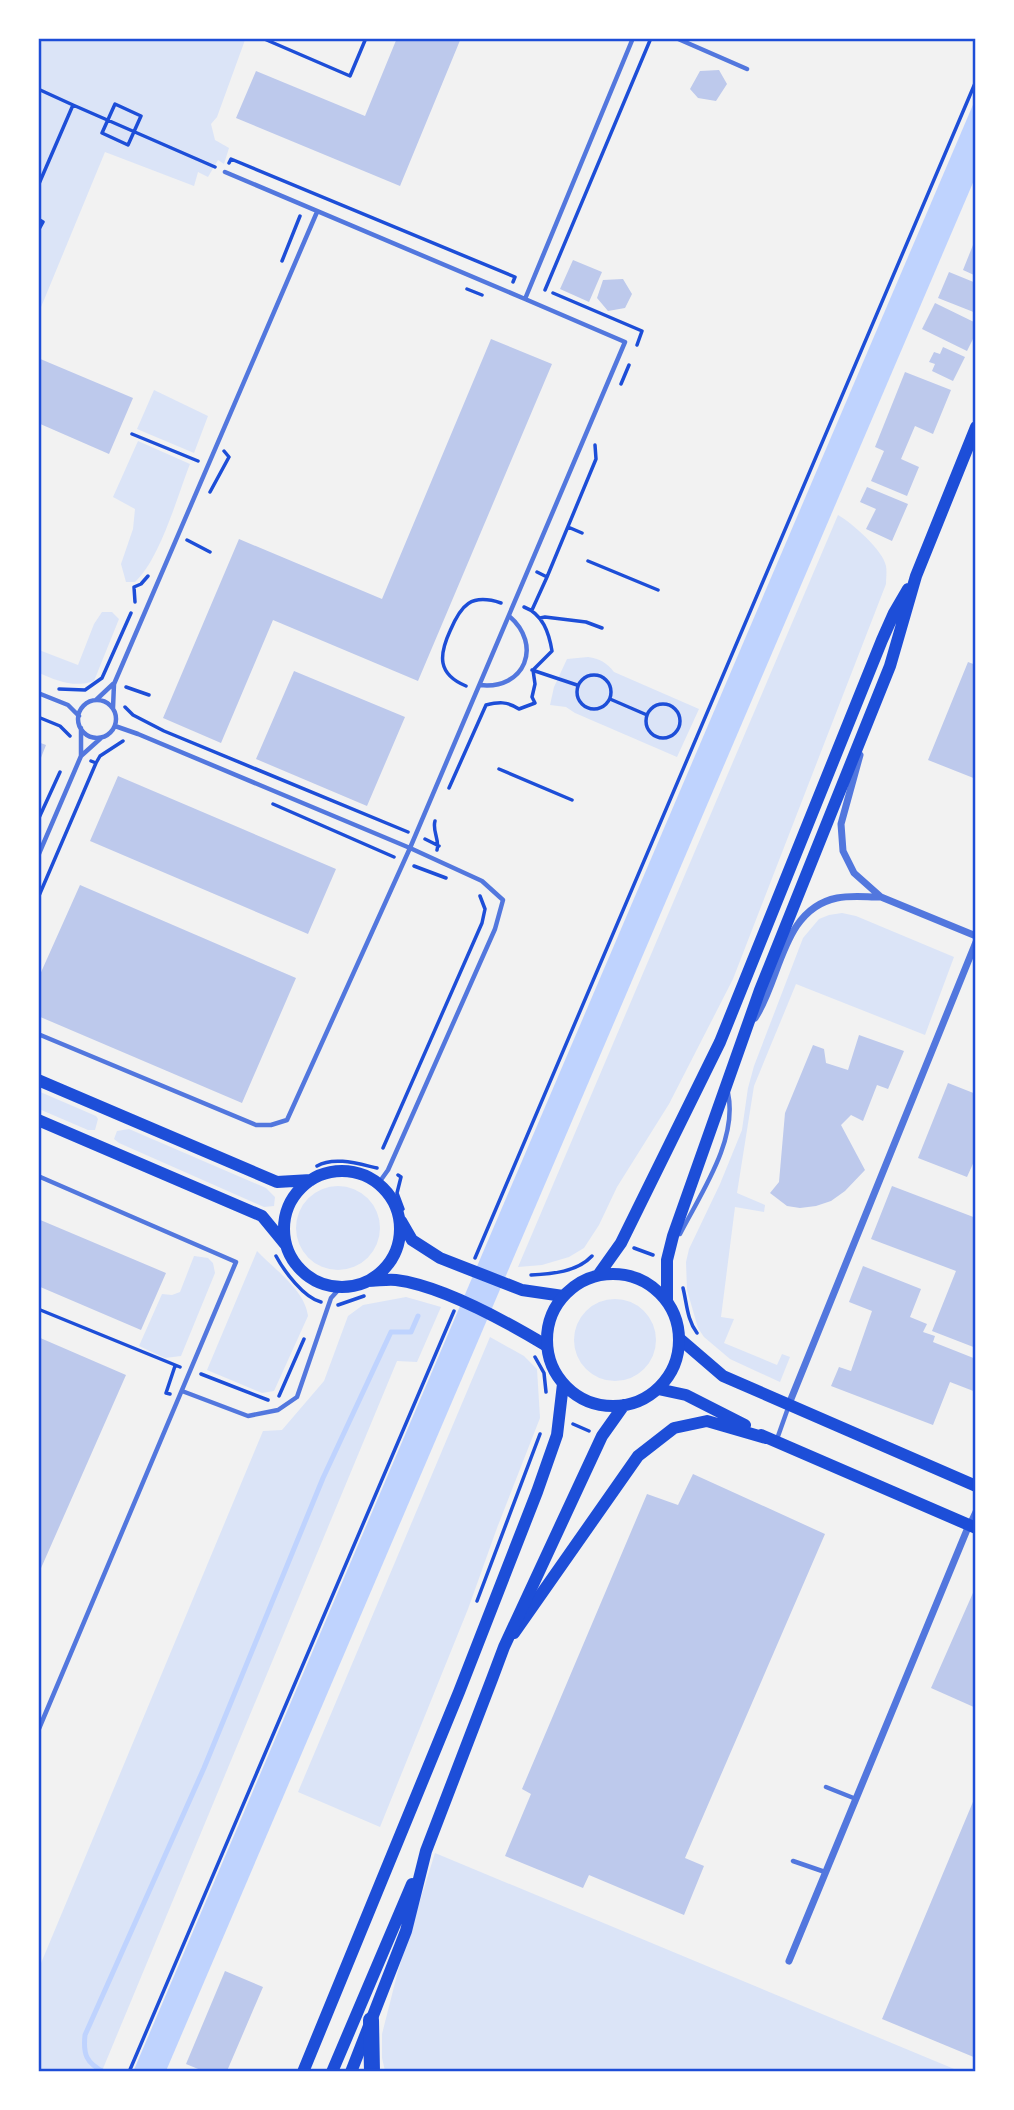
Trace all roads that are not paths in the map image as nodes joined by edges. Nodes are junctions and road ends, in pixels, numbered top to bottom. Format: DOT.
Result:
graph roads {
  1 [pos="634,38"];
  2 [pos="676,38"];
  3 [pos="747,69"];
  4 [pos="225,172"];
  5 [pos="317,212"];
  6 [pos="525,299"];
  7 [pos="975,427"];
  8 [pos="916,576"];
  9 [pos="509,616"];
  10 [pos="114,684"];
  11 [pos="480,685"];
  12 [pos="38,693"];
  13 [pos="96,700"];
  14 [pos="68,705"];
  15 [pos="84,706"];
  16 [pos="113,708"];
  17 [pos="79,716"];
  18 [pos="869,719"];
  19 [pos="115,726"];
  20 [pos="81,728"];
  21 [pos="102,737"];
  22 [pos="81,756"];
  23 [pos="410,848"];
  24 [pos="38,856"];
  25 [pos="881,897"];
  26 [pos="975,936"];
  27 [pos="975,942"];
  28 [pos="747,1028"];
  29 [pos="38,1034"];
  30 [pos="38,1080"];
  31 [pos="38,1121"];
  32 [pos="38,1175"];
  33 [pos="311,1175"];
  34 [pos="378,1184"];
  35 [pos="397,1213"];
  36 [pos="285,1244"];
  37 [pos="599,1274"];
  38 [pos="368,1281"];
  39 [pos="341,1287"];
  40 [pos="563,1296"];
  41 [pos="667,1300"];
  42 [pos="680,1339"];
  43 [pos="547,1346"];
  44 [pos="563,1384"];
  45 [pos="658,1389"];
  46 [pos="182,1391"];
  47 [pos="789,1404"];
  48 [pos="624,1405"];
  49 [pos="771,1440"];
  50 [pos="975,1486"];
  51 [pos="975,1509"];
  52 [pos="972,1526"];
  53 [pos="504,1647"];
  54 [pos="38,1731"];
  55 [pos="826,1787"];
  56 [pos="856,1799"];
  57 [pos="426,1851"];
  58 [pos="793,1861"];
  59 [pos="825,1872"];
  60 [pos="789,1961"];
  61 [pos="371,2020"];
  62 [pos="303,2071"];
  63 [pos="332,2071"];
  64 [pos="351,2071"];
  65 [pos="372,2071"];
  1 -- 6 [label="lane"];
  2 -- 3 [label="lane"];
  4 -- 5 [label="lane"];
  5 -- 6 [label="lane"];
  5 -- 10 [label="lane"];
  6 -- 9 [label="lane"];
  7 -- 8 [label="main road"];
  8 -- 18 [label="main road"];
  8 -- 37 [label="main road"];
  9 -- 11 [label="lane"];
  9 -- 11 [label="lane"];
  10 -- 13 [label="lane"];
  10 -- 16 [label="lane"];
  11 -- 23 [label="lane"];
  12 -- 14 [label="lane"];
  13 -- 15 [label="lane"];
  13 -- 16 [label="lane"];
  14 -- 15 [label="lane"];
  14 -- 17 [label="lane"];
  15 -- 17 [label="lane"];
  16 -- 19 [label="lane"];
  17 -- 20 [label="lane"];
  18 -- 25 [label="street"];
  18 -- 28 [label="main road"];
  19 -- 21 [label="lane"];
  19 -- 23 [label="lane"];
  20 -- 21 [label="lane"];
  20 -- 22 [label="lane"];
  21 -- 22 [label="lane"];
  22 -- 24 [label="lane"];
  23 -- 29 [label="lane"];
  23 -- 34 [label="lane"];
  25 -- 26 [label="street"];
  25 -- 28 [label="street"];
  27 -- 47 [label="street"];
  28 -- 41 [label="main road"];
  30 -- 33 [label="main road"];
  31 -- 36 [label="main road"];
  32 -- 46 [label="lane"];
  33 -- 34 [label="main road"];
  33 -- 36 [label="main road"];
  34 -- 35 [label="main road"];
  35 -- 38 [label="main road"];
  35 -- 40 [label="main road"];
  36 -- 39 [label="main road"];
  37 -- 40 [label="main road"];
  37 -- 41 [label="main road"];
  38 -- 39 [label="main road"];
  38 -- 43 [label="main road"];
  39 -- 46 [label="lane"];
  40 -- 43 [label="main road"];
  41 -- 42 [label="main road"];
  42 -- 45 [label="main road"];
  42 -- 47 [label="main road"];
  43 -- 44 [label="main road"];
  44 -- 48 [label="main road"];
  44 -- 62 [label="main road"];
  45 -- 48 [label="main road"];
  45 -- 49 [label="main road"];
  46 -- 54 [label="lane"];
  47 -- 49 [label="lane"];
  47 -- 50 [label="main road"];
  48 -- 53 [label="main road"];
  49 -- 52 [label="main road"];
  49 -- 53 [label="main road"];
  51 -- 52 [label="lane"];
  52 -- 56 [label="street"];
  53 -- 57 [label="main road"];
  55 -- 56 [label="lane"];
  56 -- 59 [label="street"];
  57 -- 61 [label="main road"];
  57 -- 63 [label="main road"];
  58 -- 59 [label="lane"];
  59 -- 60 [label="street"];
  61 -- 64 [label="main road"];
  61 -- 65 [label="highway"];
}
